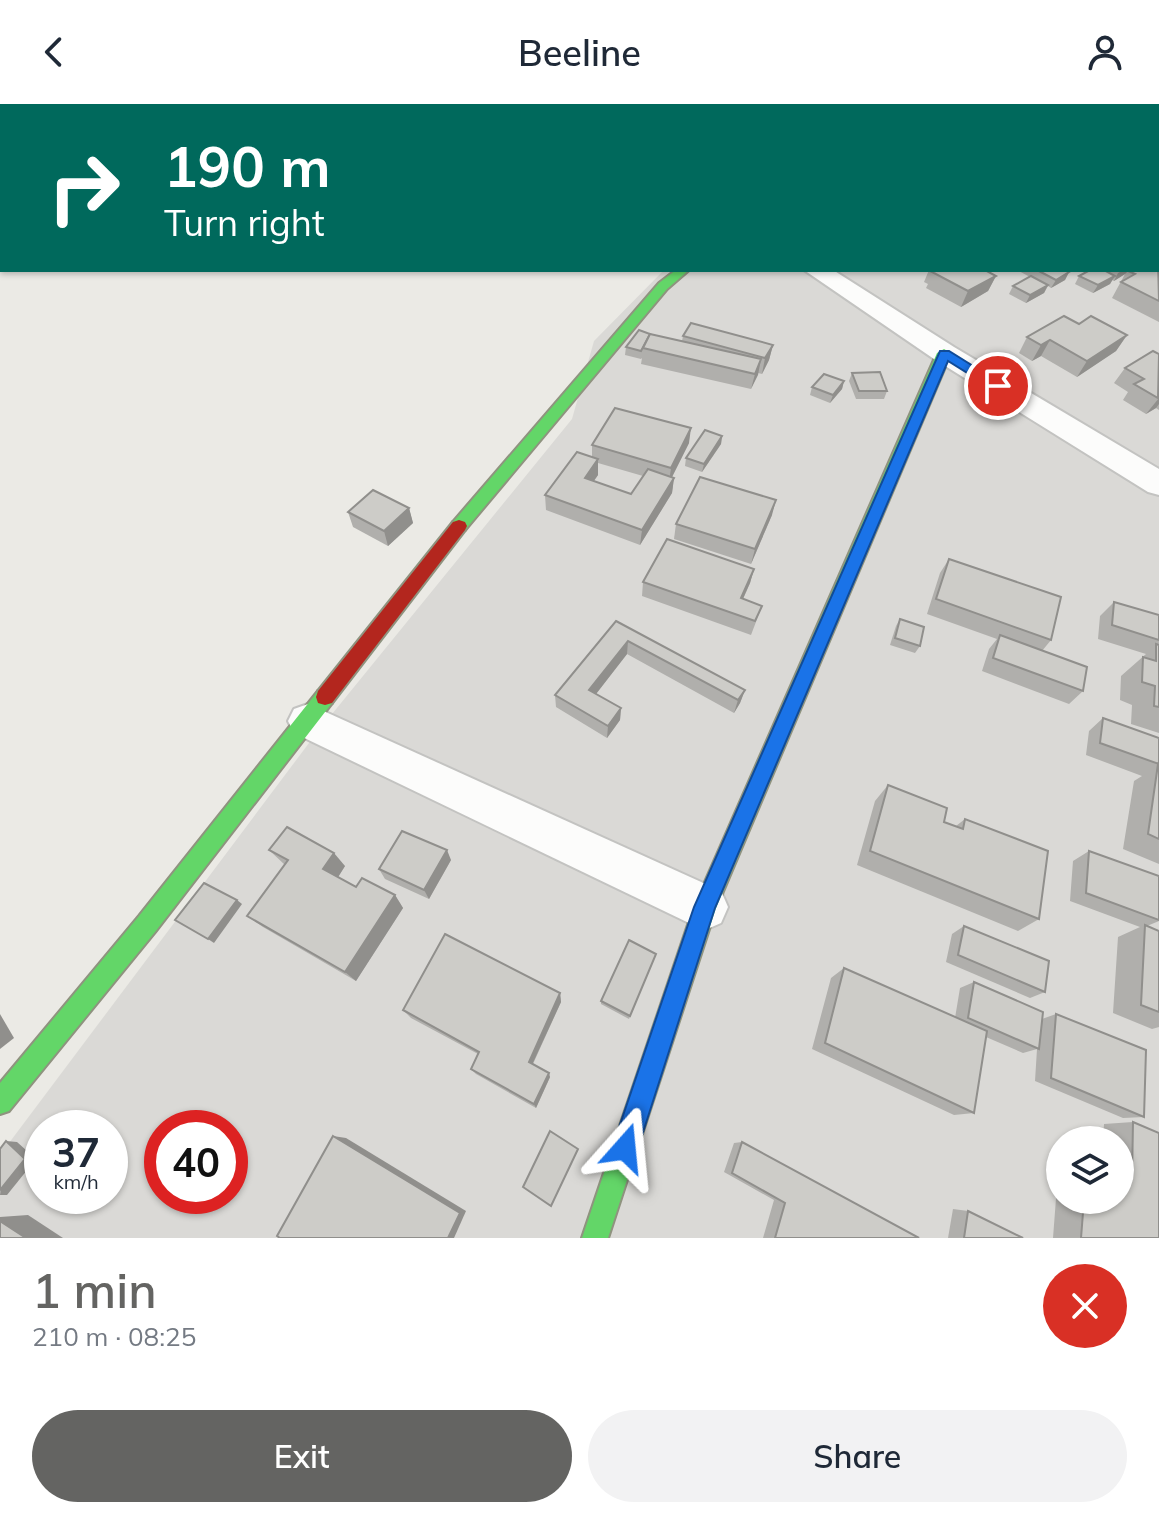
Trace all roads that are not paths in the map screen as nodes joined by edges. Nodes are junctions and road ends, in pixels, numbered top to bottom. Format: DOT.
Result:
graph roads {
  1 [pos="680,272"];
  2 [pos="819,272"];
  3 [pos="944,353"];
  4 [pos="1159,484"];
  5 [pos="308,721"];
  6 [pos="705,907"];
  7 [pos="0,1102"];
  8 [pos="595,1238"];
  1 -- 5 [label="street"];
  2 -- 3 [label="street"];
  3 -- 4 [label="street"];
  3 -- 6 [label="street"];
  5 -- 6 [label="street"];
  5 -- 7 [label="street"];
  6 -- 8 [label="street"];
}
